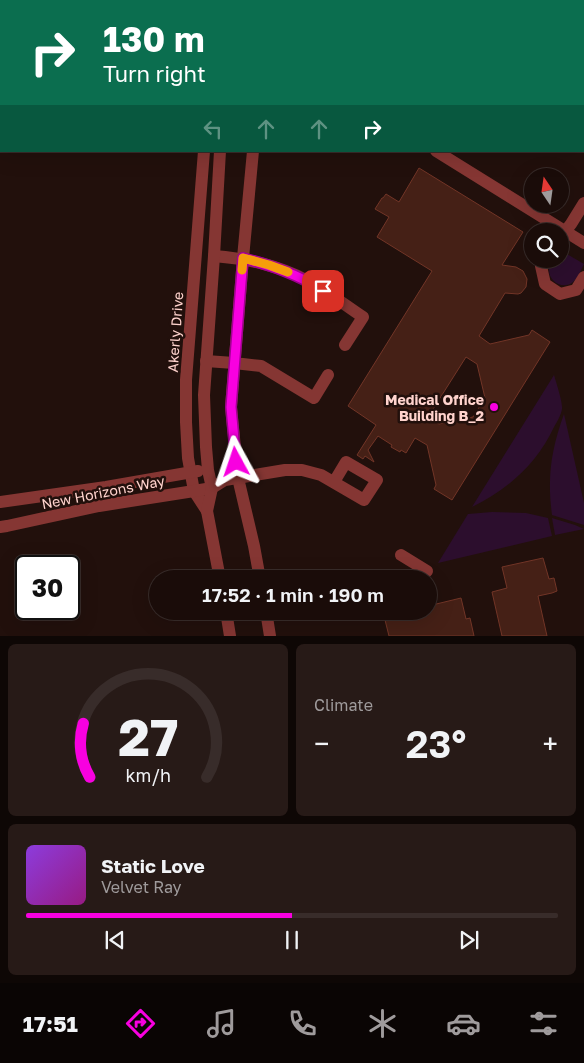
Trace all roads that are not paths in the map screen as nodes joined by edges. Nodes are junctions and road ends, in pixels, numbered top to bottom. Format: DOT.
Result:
graph roads {
  1 [pos="204,152"];
  2 [pos="220,152"];
  3 [pos="253,152"];
  4 [pos="438,152"];
  5 [pos="584,203"];
  6 [pos="545,223"];
  7 [pos="569,226"];
  8 [pos="569,237"];
  9 [pos="584,243"];
  10 [pos="214,256"];
  11 [pos="243,258"];
  12 [pos="541,268"];
  13 [pos="584,277"];
  14 [pos="345,345"];
  15 [pos="206,362"];
  16 [pos="234,363"];
  17 [pos="328,375"];
  18 [pos="208,470"];
  19 [pos="191,472"];
  20 [pos="238,478"];
  21 [pos="223,480"];
  22 [pos="334,482"];
  23 [pos="212,488"];
  24 [pos="194,491"];
  25 [pos="0,502"];
  26 [pos="207,511"];
  27 [pos="0,527"];
  28 [pos="401,555"];
  29 [pos="218,570"];
  30 [pos="258,570"];
  31 [pos="425,570"];
  32 [pos="227,620"];
  33 [pos="267,620"];
  34 [pos="230,636"];
  35 [pos="270,636"];
  1 -- 19 [label="street, Akerly Drive"];
  2 -- 10 [label="street, Akerly Drive"];
  3 -- 11 [label="street"];
  4 -- 6 [label="street"];
  5 -- 7 [label="street"];
  8 -- 9 [label="street"];
  10 -- 11 [label="street"];
  10 -- 15 [label="street, Akerly Drive"];
  11 -- 14 [label="street"];
  11 -- 16 [label="street"];
  12 -- 13 [label="street"];
  15 -- 16 [label="street"];
  15 -- 18 [label="street, Akerly Drive"];
  16 -- 17 [label="street"];
  16 -- 20 [label="street"];
  18 -- 19 [label="street, New Horizons Way"];
  18 -- 21 [label="street"];
  18 -- 23 [label="street, Akerly Drive"];
  19 -- 24 [label="street, Akerly Drive"];
  19 -- 25 [label="street, New Horizons Way"];
  20 -- 21 [label="street"];
  20 -- 22 [label="street"];
  20 -- 30 [label="street"];
  21 -- 23 [label="street"];
  23 -- 24 [label="street, New Horizons Way"];
  23 -- 26 [label="street, Akerly Drive"];
  24 -- 26 [label="street, Akerly Drive"];
  24 -- 27 [label="street, New Horizons Way"];
  26 -- 29 [label="street, Akerly Drive"];
  28 -- 31 [label="street"];
  32 -- 34 [label="street"];
  33 -- 35 [label="street"];
}
